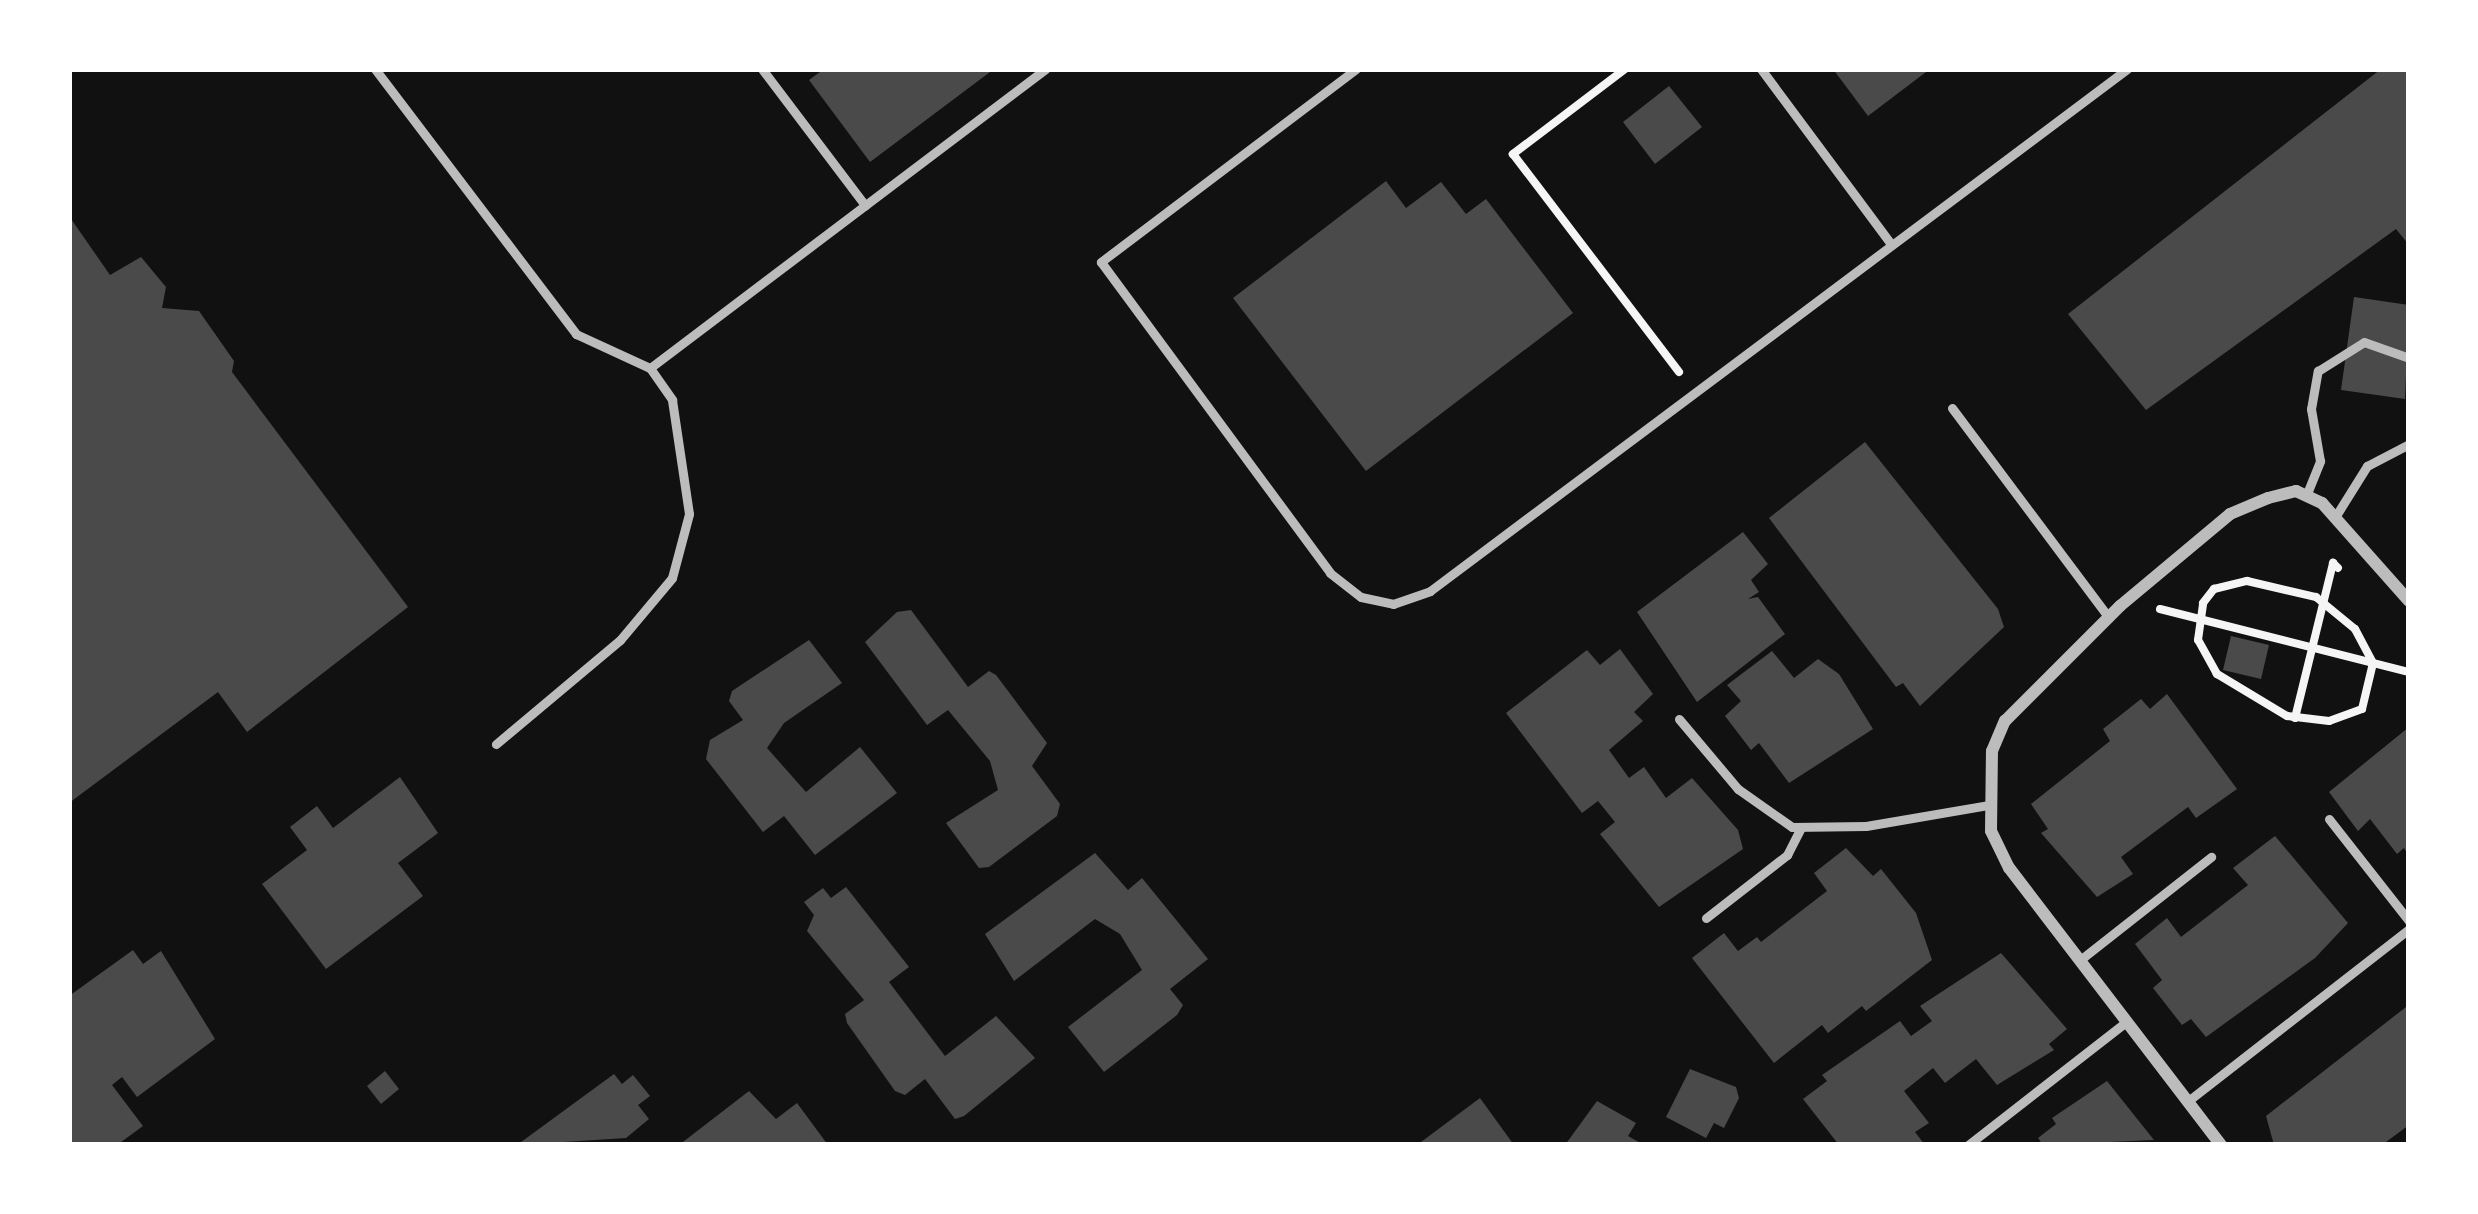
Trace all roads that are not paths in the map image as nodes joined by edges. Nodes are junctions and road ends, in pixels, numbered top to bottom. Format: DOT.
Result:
graph roads {
  1 [pos="375,69"];
  2 [pos="762,69"];
  3 [pos="1046,69"];
  4 [pos="1355,69"];
  5 [pos="1761,69"];
  6 [pos="2127,69"];
  7 [pos="865,206"];
  8 [pos="1891,244"];
  9 [pos="2409,358"];
  10 [pos="650,368"];
  11 [pos="1952,408"];
  12 [pos="2409,444"];
  13 [pos="2306,496"];
  14 [pos="2337,514"];
  15 [pos="2409,601"];
  16 [pos="2109,618"];
  17 [pos="1679,719"];
  18 [pos="496,744"];
  19 [pos="1989,805"];
  20 [pos="2329,819"];
  21 [pos="1801,827"];
  22 [pos="2211,857"];
  23 [pos="1706,918"];
  24 [pos="2409,925"];
  25 [pos="2080,960"];
  26 [pos="2127,1021"];
  27 [pos="2188,1101"];
  28 [pos="1968,1145"];
  29 [pos="2221,1145"];
  1 -- 10 [label="lane"];
  2 -- 7 [label="lane"];
  3 -- 7 [label="lane"];
  4 -- 8 [label="lane"];
  5 -- 8 [label="lane"];
  6 -- 8 [label="lane"];
  7 -- 10 [label="lane"];
  9 -- 13 [label="lane"];
  10 -- 18 [label="lane"];
  11 -- 16 [label="lane"];
  12 -- 14 [label="lane"];
  13 -- 14 [label="street"];
  13 -- 16 [label="street"];
  14 -- 15 [label="street"];
  16 -- 19 [label="street"];
  17 -- 21 [label="lane"];
  19 -- 21 [label="lane"];
  19 -- 25 [label="street"];
  20 -- 24 [label="lane"];
  21 -- 23 [label="lane"];
  22 -- 25 [label="lane"];
  24 -- 27 [label="lane"];
  25 -- 26 [label="street"];
  26 -- 27 [label="street"];
  26 -- 28 [label="lane"];
  27 -- 29 [label="street"];
}
